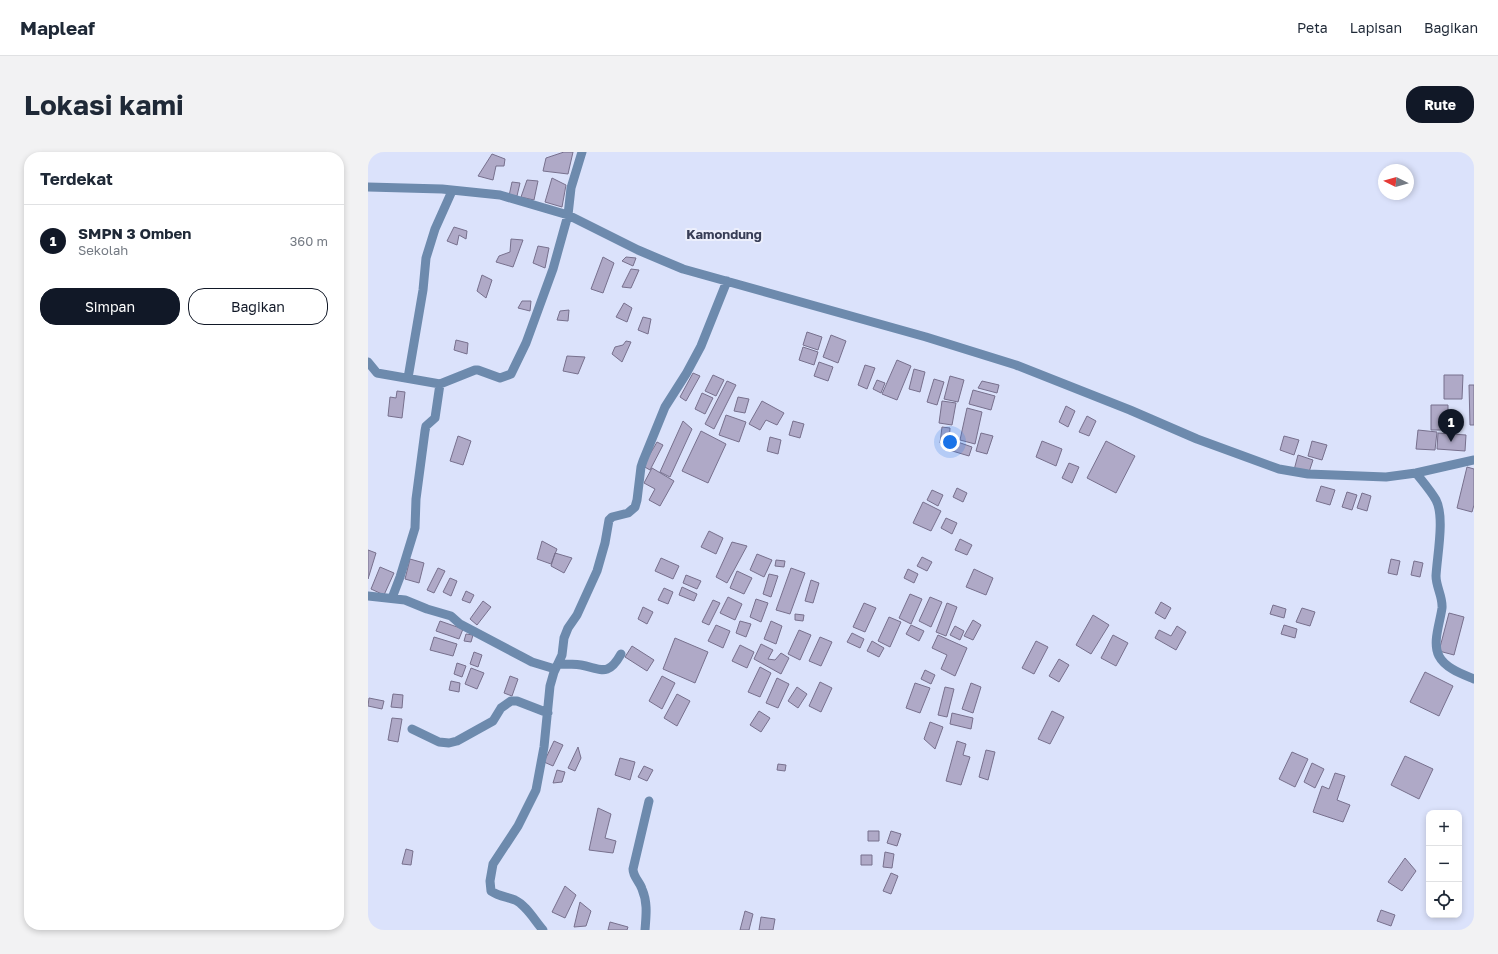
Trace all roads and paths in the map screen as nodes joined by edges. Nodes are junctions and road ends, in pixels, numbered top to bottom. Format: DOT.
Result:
graph roads {
  1 [pos="582,152"];
  2 [pos="368,187"];
  3 [pos="452,191"];
  4 [pos="568,215"];
  5 [pos="727,281"];
  6 [pos="368,362"];
  7 [pos="408,378"];
  8 [pos="440,384"];
  9 [pos="1474,460"];
  10 [pos="1416,473"];
  11 [pos="368,596"];
  12 [pos="392,598"];
  13 [pos="621,654"];
  14 [pos="557,666"];
  15 [pos="1474,679"];
  16 [pos="548,713"];
  17 [pos="412,728"];
  18 [pos="649,801"];
  19 [pos="543,930"];
  20 [pos="645,930"];
  1 -- 4 [label="street"];
  2 -- 3 [label="street"];
  3 -- 4 [label="street"];
  3 -- 7 [label="street"];
  4 -- 5 [label="street"];
  4 -- 8 [label="street"];
  5 -- 10 [label="street"];
  5 -- 14 [label="street"];
  6 -- 7 [label="street"];
  7 -- 8 [label="street"];
  8 -- 12 [label="street"];
  9 -- 10 [label="street"];
  10 -- 15 [label="street"];
  11 -- 12 [label="street"];
  12 -- 14 [label="street"];
  13 -- 14 [label="street"];
  14 -- 16 [label="street"];
  16 -- 17 [label="street"];
  16 -- 19 [label="street"];
  18 -- 20 [label="street"];
}
